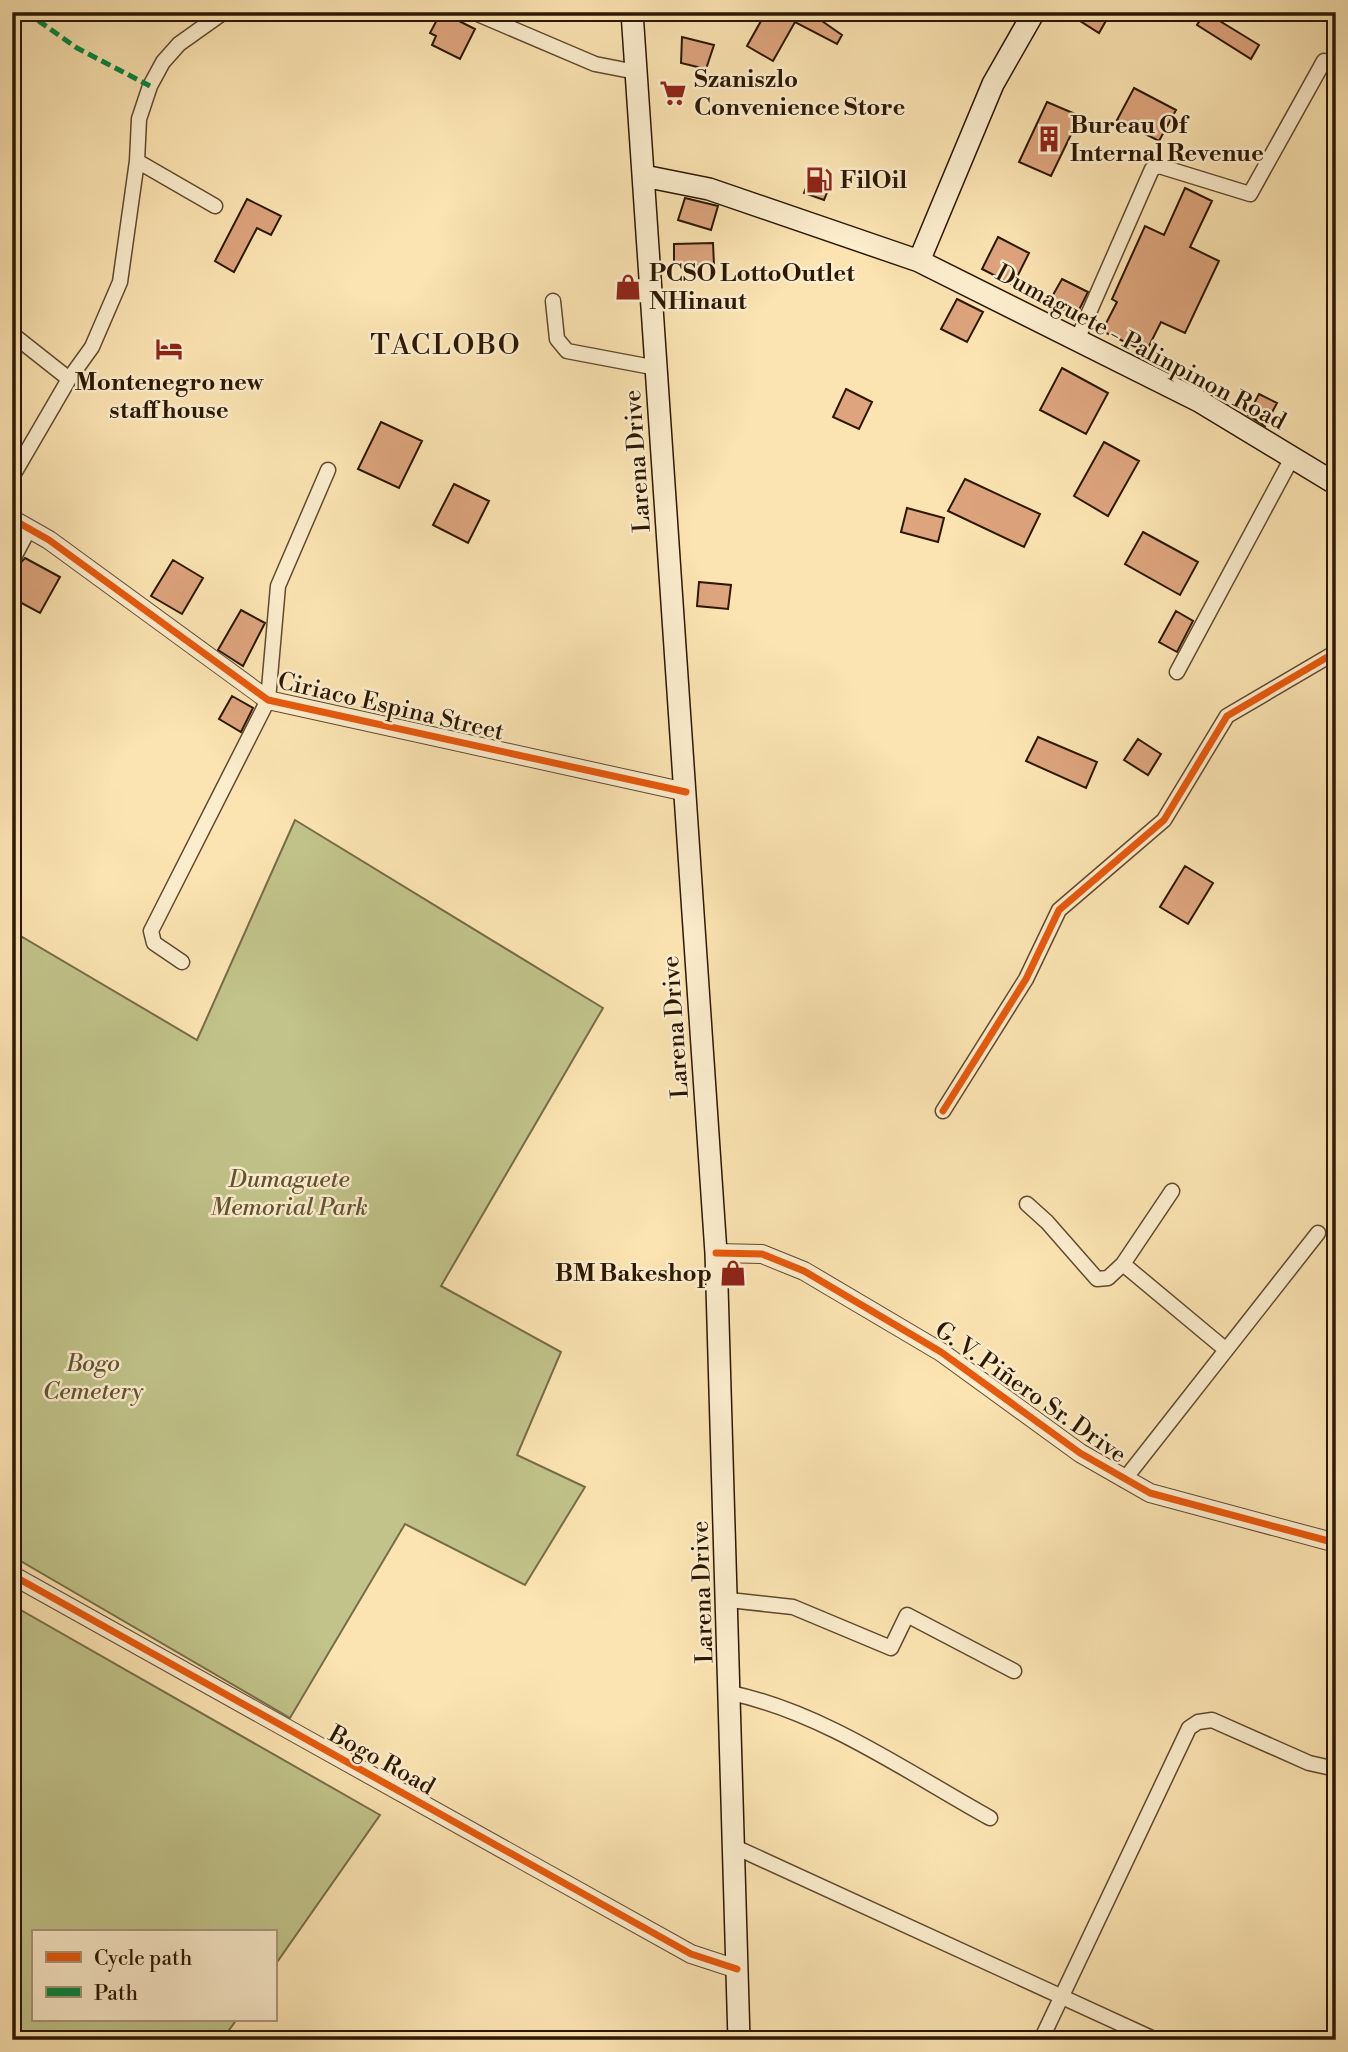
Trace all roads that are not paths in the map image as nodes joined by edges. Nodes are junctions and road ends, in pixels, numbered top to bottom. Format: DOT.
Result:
graph roads {
  1 [pos="224,12"];
  2 [pos="472,12"];
  3 [pos="632,12"];
  4 [pos="1034,12"];
  5 [pos="1324,61"];
  6 [pos="636,72"];
  7 [pos="137,161"];
  8 [pos="643,176"];
  9 [pos="215,206"];
  10 [pos="919,261"];
  11 [pos="553,301"];
  12 [pos="12,334"];
  13 [pos="1077,340"];
  14 [pos="657,368"];
  15 [pos="69,379"];
  16 [pos="1293,456"];
  17 [pos="328,470"];
  18 [pos="12,478"];
  19 [pos="1336,484"];
  20 [pos="12,519"];
  21 [pos="29,529"];
  22 [pos="12,561"];
  23 [pos="1336,652"];
  24 [pos="1177,673"];
  25 [pos="268,699"];
  26 [pos="686,792"];
  27 [pos="182,962"];
  28 [pos="943,1111"];
  29 [pos="1172,1191"];
  30 [pos="1027,1204"];
  31 [pos="1318,1233"];
  32 [pos="716,1253"];
  33 [pos="1123,1264"];
  34 [pos="1225,1349"];
  35 [pos="1124,1480"];
  36 [pos="1336,1543"];
  37 [pos="12,1575"];
  38 [pos="729,1600"];
  39 [pos="1014,1671"];
  40 [pos="731,1693"];
  41 [pos="1336,1769"];
  42 [pos="990,1818"];
  43 [pos="735,1847"];
  44 [pos="737,1969"];
  45 [pos="1060,1993"];
  46 [pos="739,2040"];
  47 [pos="1041,2040"];
  48 [pos="1156,2040"];
  1 -- 7 [label="street"];
  2 -- 6 [label="street"];
  3 -- 6 [label="main road, Larena Drive"];
  4 -- 10 [label="main road"];
  5 -- 13 [label="street"];
  6 -- 8 [label="main road, Larena Drive"];
  7 -- 9 [label="street"];
  7 -- 15 [label="street"];
  8 -- 10 [label="main road, Dumaguete - Palinpinon Road"];
  8 -- 14 [label="main road, Larena Drive"];
  10 -- 13 [label="main road, Dumaguete - Palinpinon Road"];
  11 -- 14 [label="street"];
  12 -- 15 [label="street"];
  13 -- 16 [label="main road, Dumaguete - Palinpinon Road"];
  14 -- 26 [label="main road, Larena Drive"];
  15 -- 18 [label="street"];
  16 -- 19 [label="main road, Dumaguete - Palinpinon Road"];
  16 -- 24 [label="street"];
  17 -- 25 [label="street"];
  20 -- 21 [label="street, Ciriaco Espina Street"];
  21 -- 22 [label="street"];
  21 -- 25 [label="street, Ciriaco Espina Street"];
  23 -- 28 [label="street"];
  25 -- 26 [label="street, Ciriaco Espina Street"];
  25 -- 27 [label="street"];
  26 -- 32 [label="main road, Larena Drive"];
  29 -- 33 [label="street"];
  30 -- 33 [label="street"];
  31 -- 34 [label="street"];
  32 -- 35 [label="street, G. V. Piñero Sr. Drive"];
  32 -- 38 [label="main road, Larena Drive"];
  33 -- 34 [label="street"];
  34 -- 35 [label="street"];
  35 -- 36 [label="street, G. V. Piñero Sr. Drive"];
  37 -- 44 [label="street, Bogo Road"];
  38 -- 39 [label="street"];
  38 -- 40 [label="main road, Larena Drive"];
  40 -- 42 [label="street"];
  40 -- 43 [label="main road, Larena Drive"];
  41 -- 45 [label="street"];
  43 -- 44 [label="main road, Larena Drive"];
  43 -- 45 [label="street"];
  44 -- 46 [label="main road, Larena Drive"];
  45 -- 47 [label="street"];
  45 -- 48 [label="street"];
}
